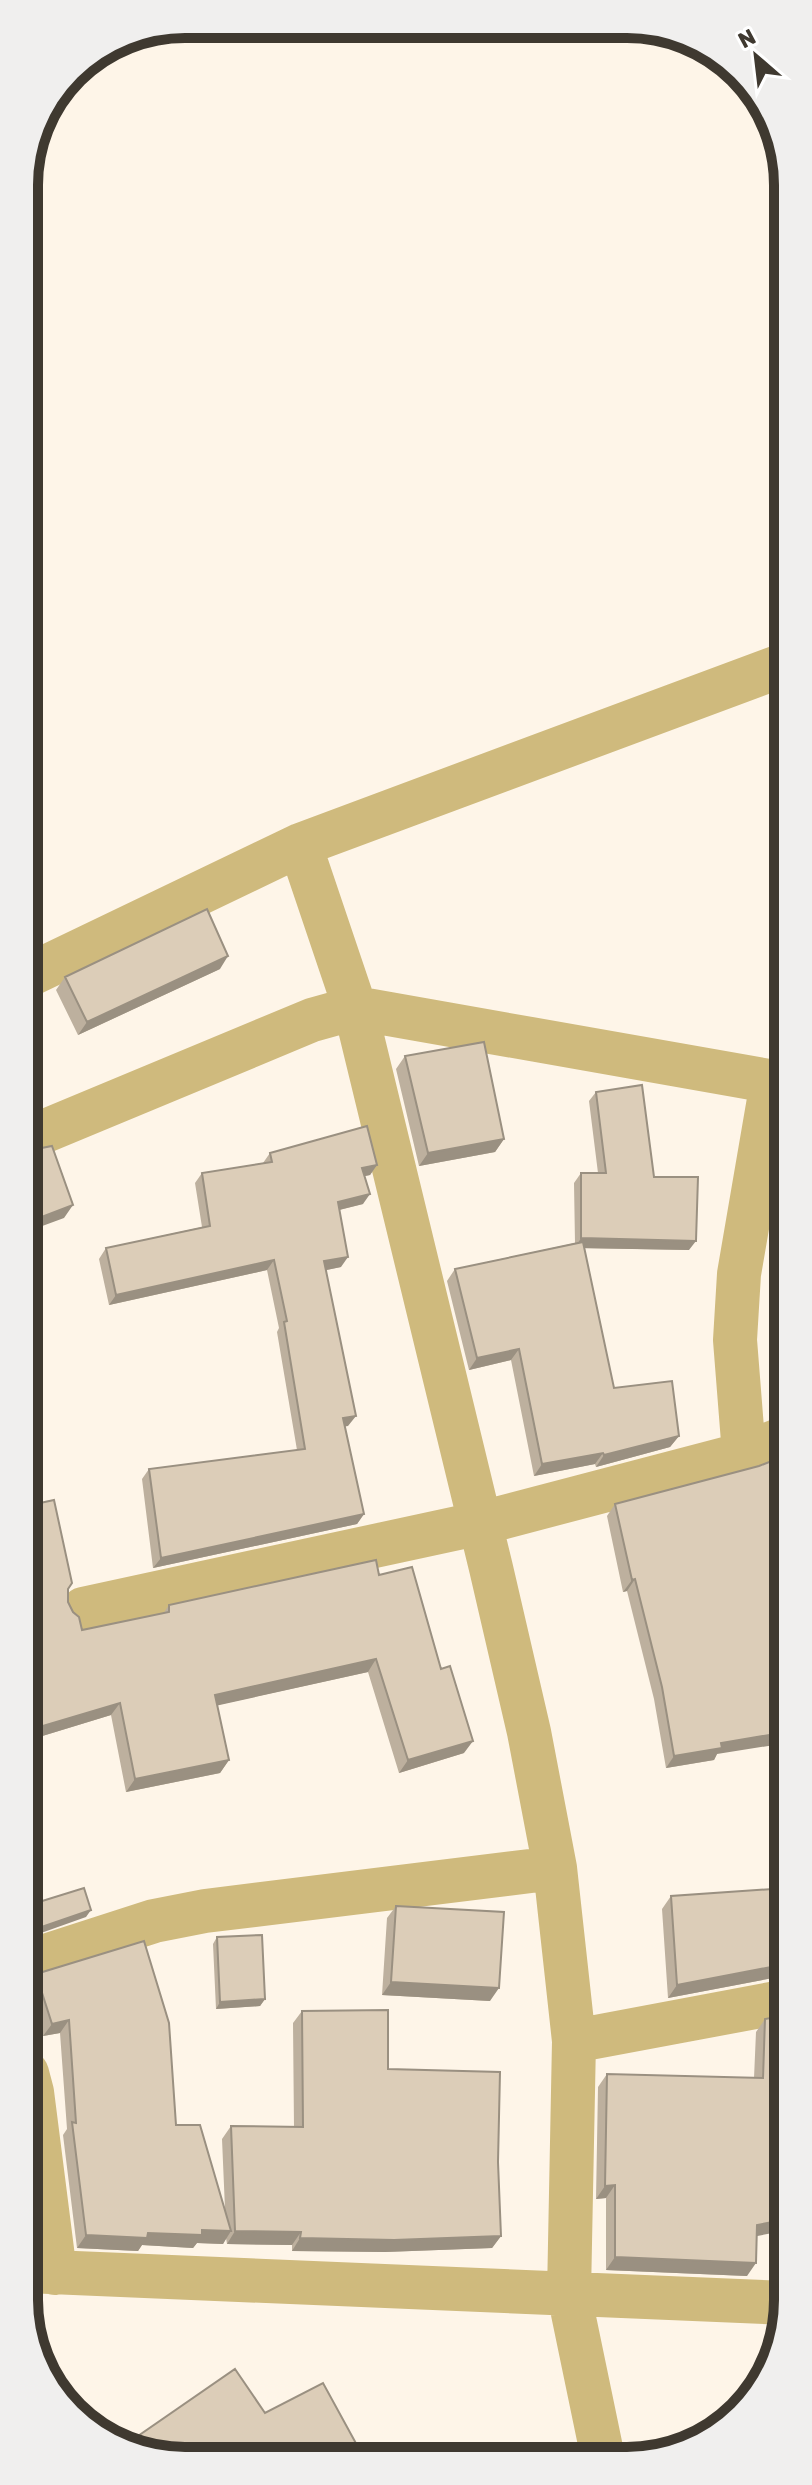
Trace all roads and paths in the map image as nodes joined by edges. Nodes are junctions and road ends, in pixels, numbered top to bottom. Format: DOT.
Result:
graph roads {
  1 [pos="774,668"];
  2 [pos="300,845"];
  3 [pos="38,971"];
  4 [pos="355,1008"];
  5 [pos="774,1082"];
  6 [pos="774,1107"];
  7 [pos="38,1134"];
  8 [pos="774,1442"];
  9 [pos="744,1454"];
  10 [pos="481,1523"];
  11 [pos="83,1609"];
  12 [pos="555,1868"];
  13 [pos="38,1958"];
  14 [pos="774,2003"];
  15 [pos="574,2041"];
  16 [pos="38,2212"];
  17 [pos="41,2272"];
  18 [pos="569,2294"];
  19 [pos="774,2302"];
  20 [pos="601,2447"];
  1 -- 2 [label="street"];
  2 -- 3 [label="street"];
  2 -- 4 [label="street"];
  4 -- 5 [label="street"];
  4 -- 7 [label="street"];
  4 -- 10 [label="street"];
  6 -- 9 [label="street"];
  8 -- 9 [label="street"];
  9 -- 10 [label="street"];
  10 -- 11 [label="street"];
  10 -- 12 [label="street"];
  12 -- 13 [label="street"];
  12 -- 15 [label="street"];
  14 -- 15 [label="street"];
  15 -- 18 [label="street"];
  16 -- 17 [label="street"];
  17 -- 18 [label="street"];
  18 -- 19 [label="street"];
  18 -- 20 [label="street"];
}
